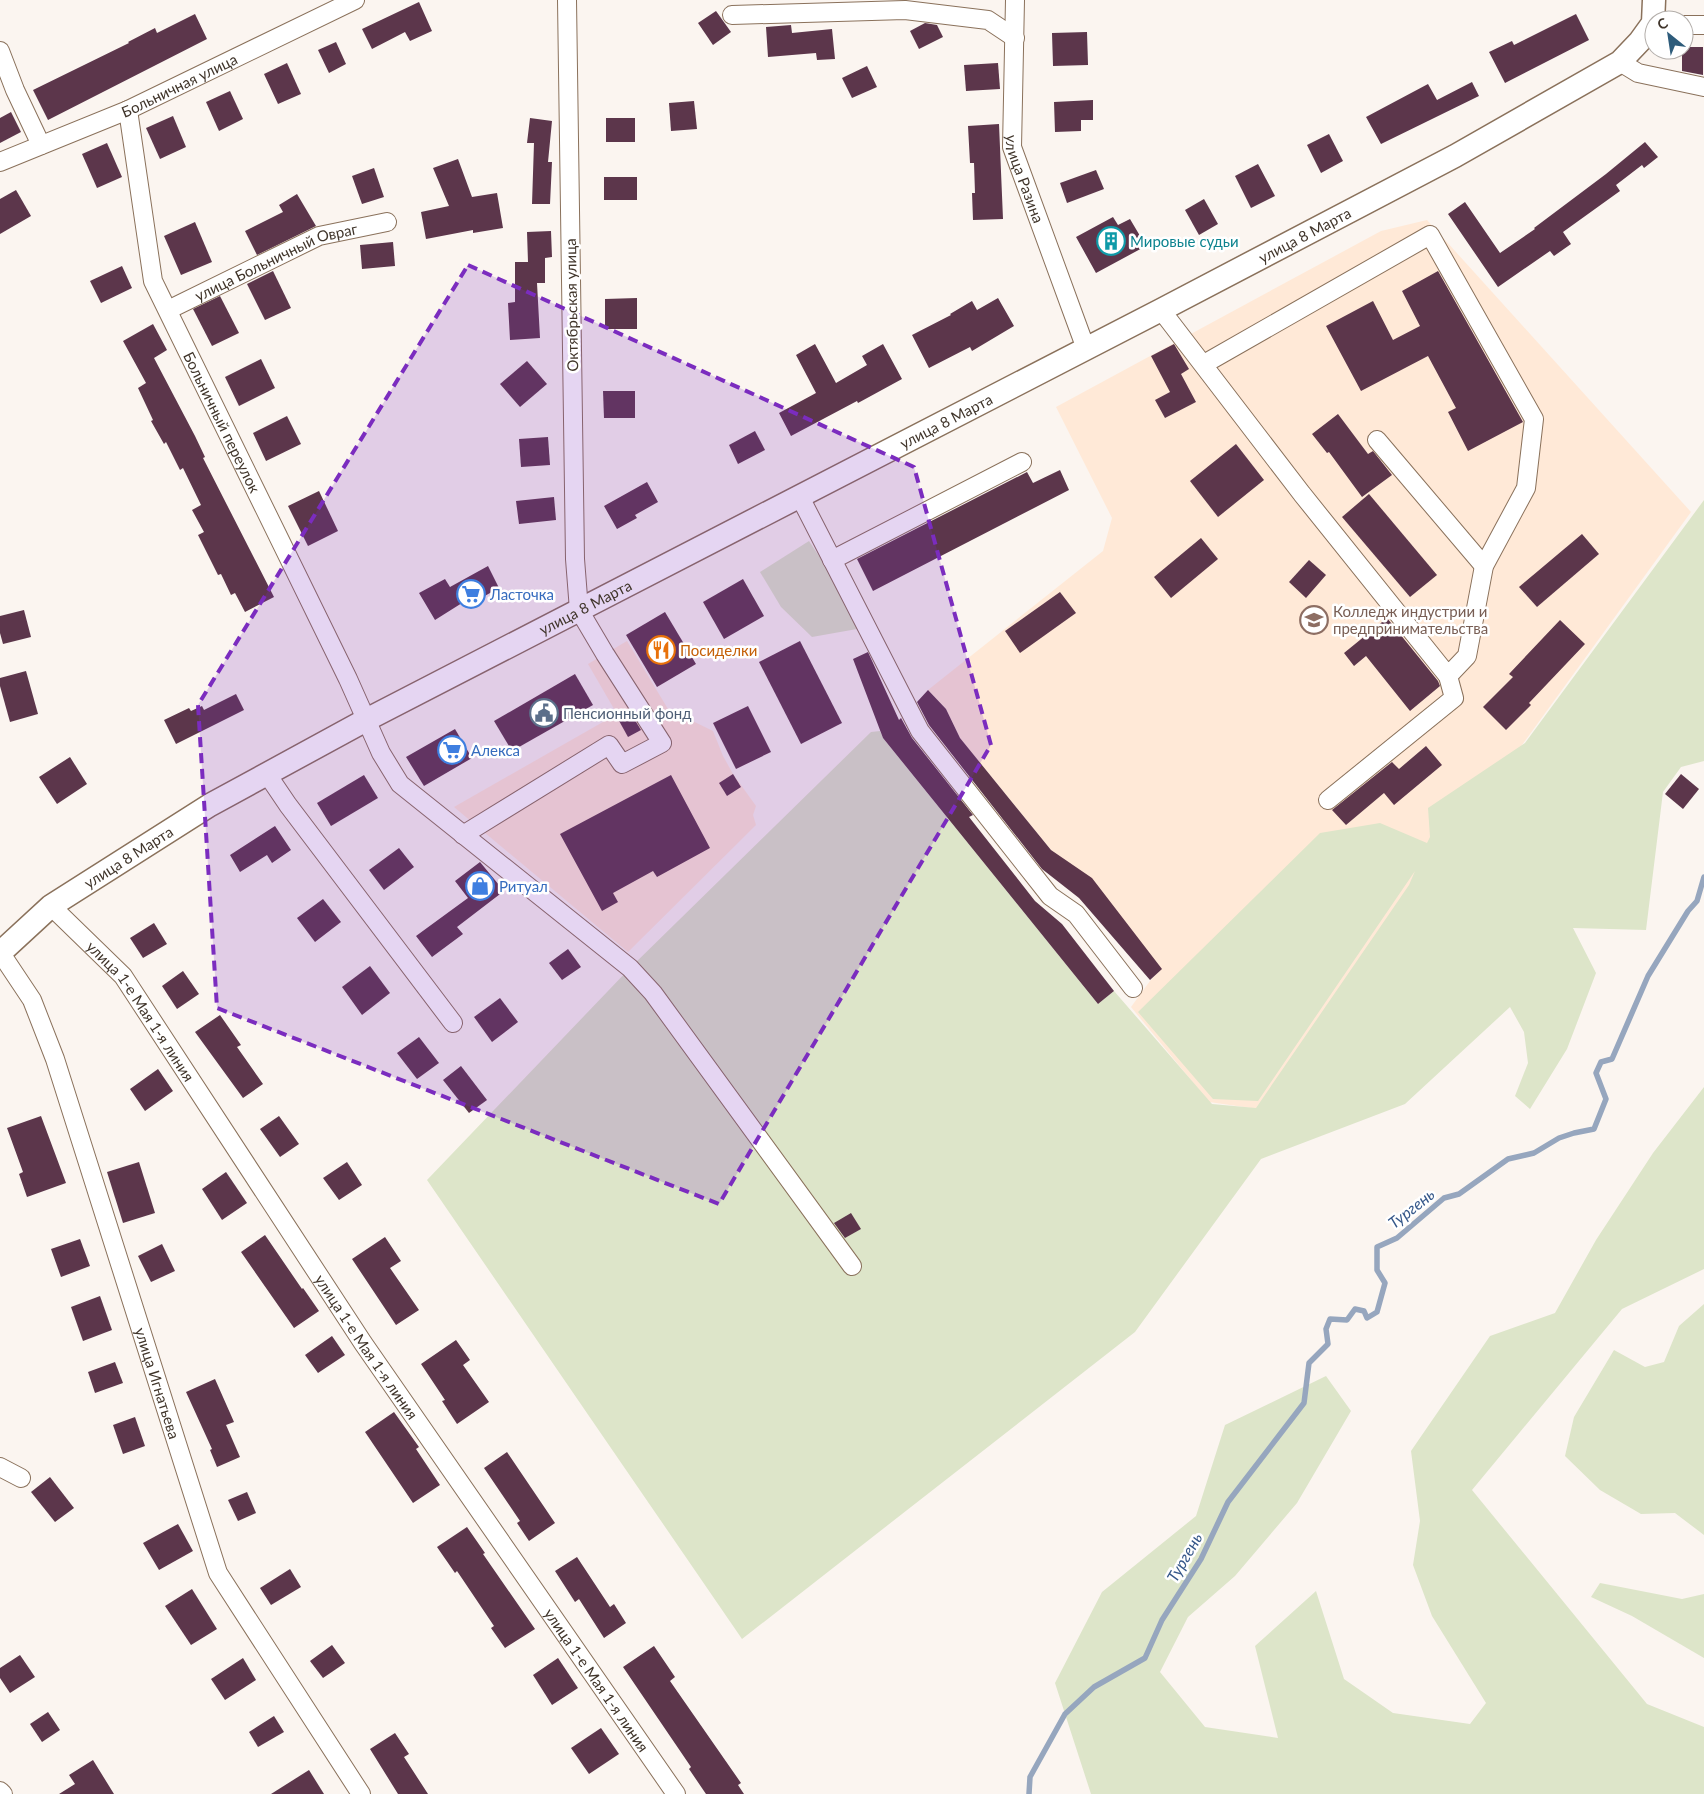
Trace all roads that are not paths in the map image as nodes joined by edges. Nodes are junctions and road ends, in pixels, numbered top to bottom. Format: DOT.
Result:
graph roads {
  1 [pos="355,0"];
  2 [pos="567,0"];
  3 [pos="809,0"];
  4 [pos="1016,0"];
  5 [pos="791,14"];
  6 [pos="732,15"];
  7 [pos="1644,35"];
  8 [pos="1014,38"];
  9 [pos="0,51"];
  10 [pos="1620,62"];
  11 [pos="1704,87"];
  12 [pos="128,110"];
  13 [pos="41,145"];
  14 [pos="0,162"];
  15 [pos="387,222"];
  16 [pos="168,310"];
  17 [pos="1161,310"];
  18 [pos="1086,349"];
  19 [pos="1204,364"];
  20 [pos="1377,440"];
  21 [pos="1022,462"];
  22 [pos="800,497"];
  23 [pos="832,560"];
  24 [pos="1484,566"];
  25 [pos="579,610"];
  26 [pos="1448,676"];
  27 [pos="366,720"];
  28 [pos="267,774"];
  29 [pos="1328,800"];
  30 [pos="463,835"];
  31 [pos="51,906"];
  32 [pos="0,952"];
  33 [pos="1133,988"];
  34 [pos="453,1023"];
  35 [pos="852,1266"];
  36 [pos="0,1467"];
  37 [pos="21,1478"];
  38 [pos="0,1791"];
  39 [pos="3,1794"];
  40 [pos="360,1794"];
  41 [pos="676,1794"];
  1 -- 12 [label="street, Больничная улица"];
  2 -- 25 [label="street, Октябрьская улица"];
  3 -- 5 [label="street"];
  4 -- 8 [label="street, улица Разина"];
  5 -- 6 [label="street"];
  5 -- 8 [label="street"];
  7 -- 10 [label="main road, улица 8 Марта"];
  8 -- 18 [label="street, улица Разина"];
  9 -- 13 [label="street"];
  10 -- 11 [label="street"];
  10 -- 17 [label="main road, улица 8 Марта"];
  12 -- 13 [label="street, Больничная улица"];
  12 -- 16 [label="street, Больничный переулок"];
  13 -- 14 [label="street, Больничная улица"];
  15 -- 16 [label="street, улица Больничный Овраг"];
  16 -- 27 [label="street, Больничный переулок"];
  17 -- 18 [label="main road, улица 8 Марта"];
  17 -- 19 [label="street"];
  18 -- 22 [label="main road, улица 8 Марта"];
  19 -- 24 [label="street"];
  19 -- 26 [label="street"];
  20 -- 24 [label="street"];
  21 -- 23 [label="street"];
  22 -- 23 [label="street"];
  22 -- 25 [label="main road, улица 8 Марта"];
  23 -- 33 [label="street"];
  24 -- 26 [label="street"];
  25 -- 27 [label="main road, улица 8 Марта"];
  25 -- 30 [label="street"];
  26 -- 29 [label="street"];
  27 -- 28 [label="main road, улица 8 Марта"];
  27 -- 30 [label="street, Больничный переулок"];
  28 -- 31 [label="main road, улица 8 Марта"];
  28 -- 34 [label="street"];
  30 -- 35 [label="street, Больничный переулок"];
  31 -- 32 [label="main road, улица 8 Марта"];
  31 -- 41 [label="street, улица 1-е Мая 1-я линия"];
  32 -- 40 [label="street, улица Игнатьева"];
  36 -- 37 [label="street"];
  38 -- 39 [label="street"];
}
